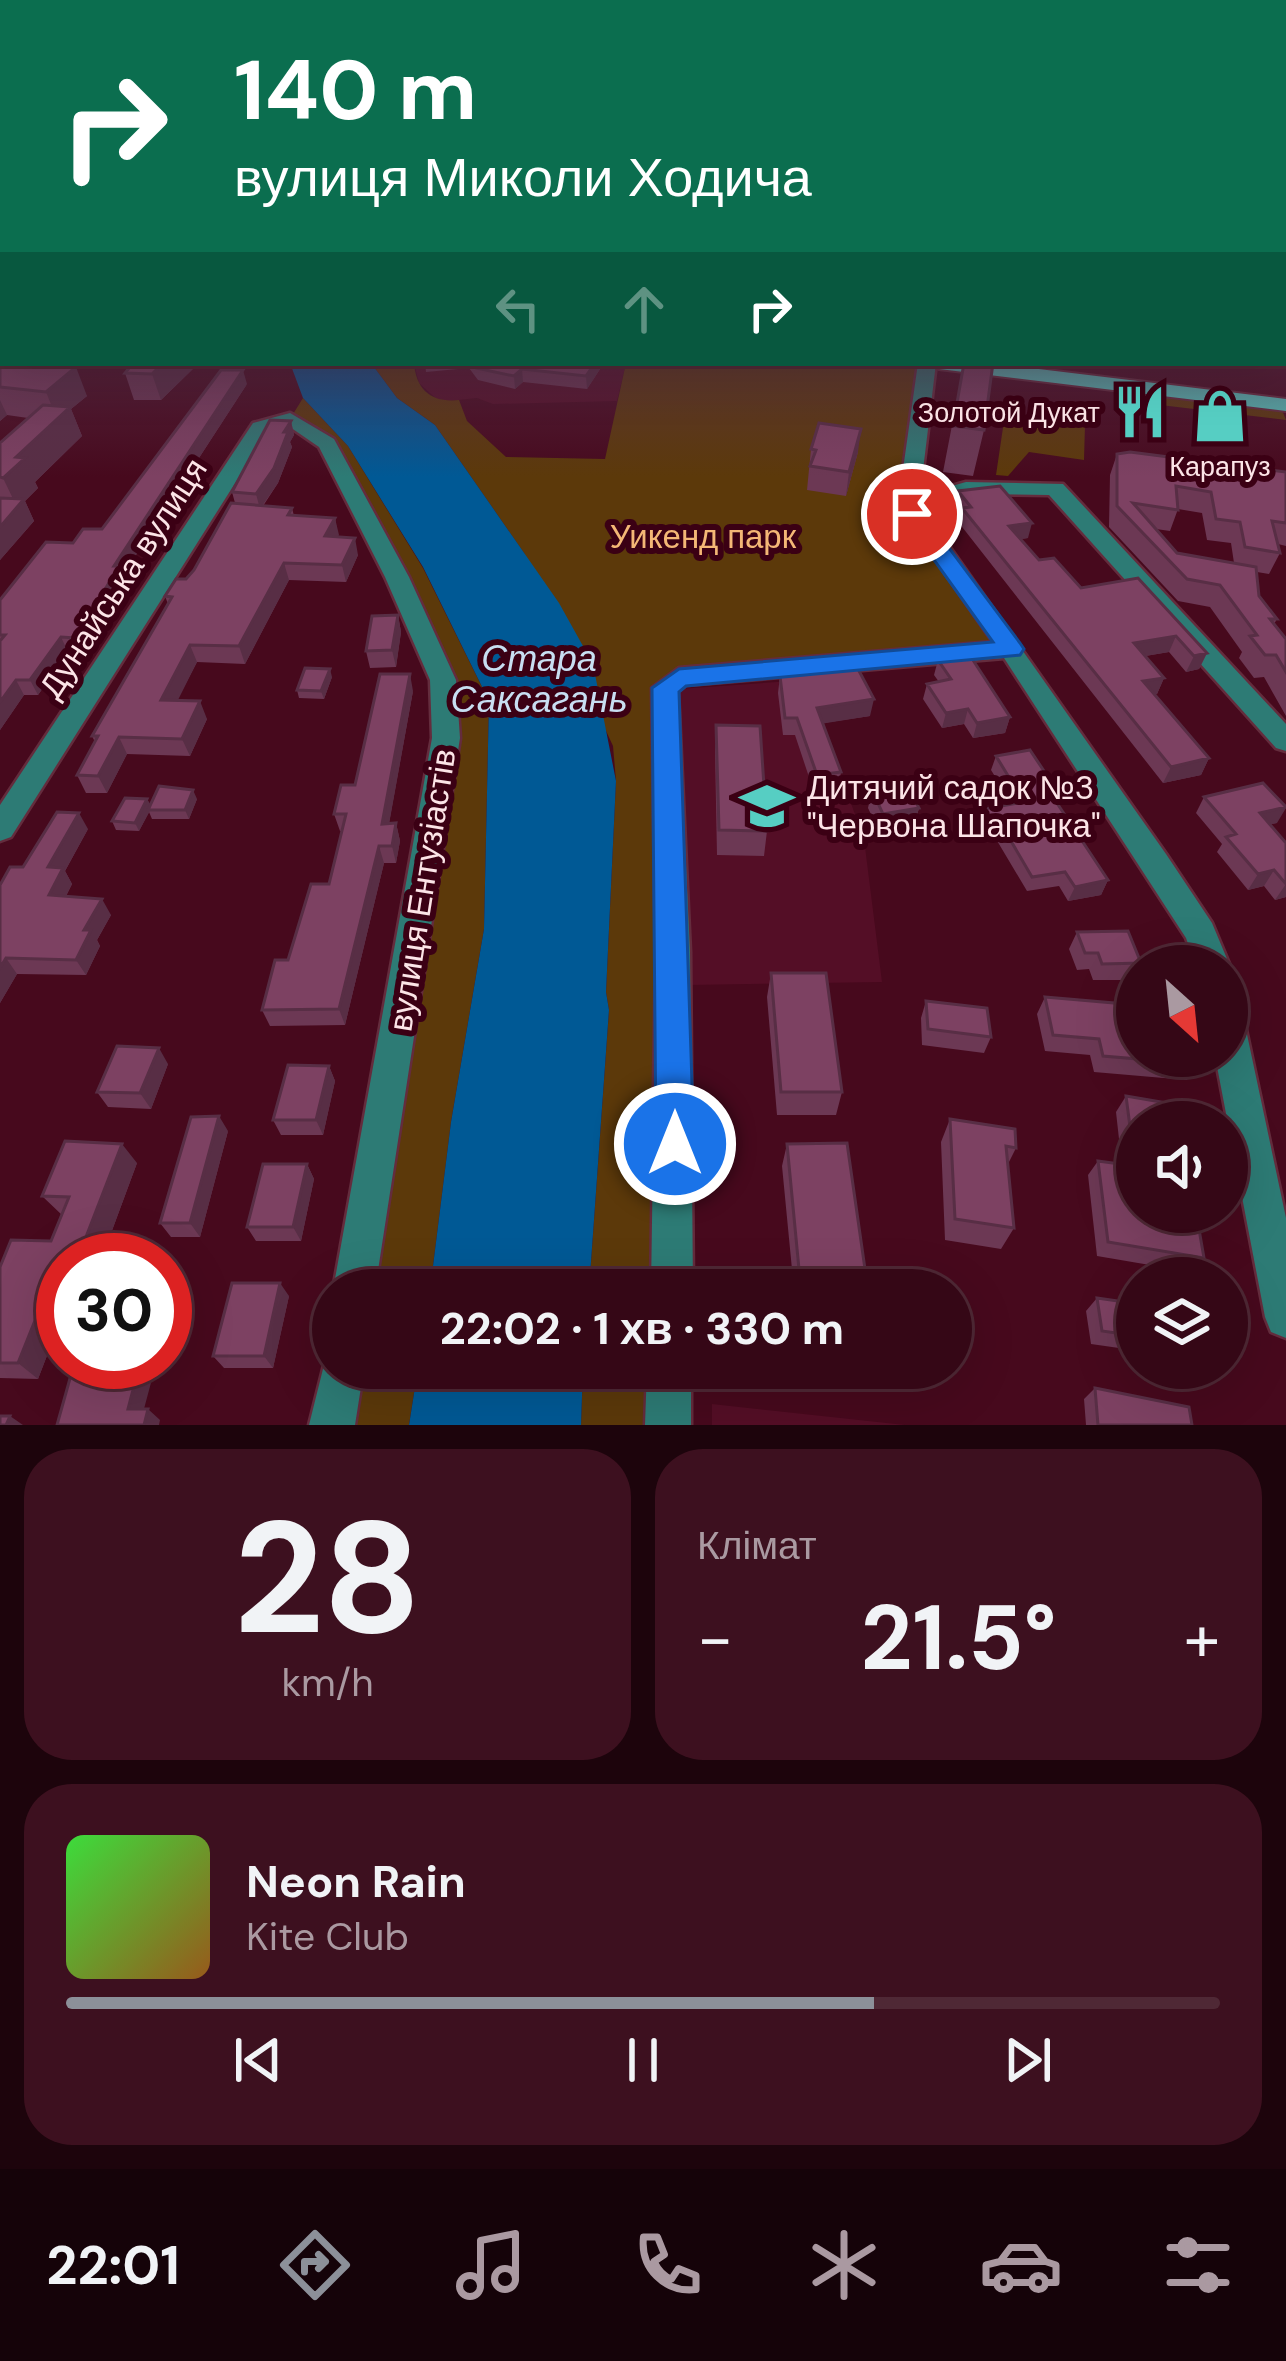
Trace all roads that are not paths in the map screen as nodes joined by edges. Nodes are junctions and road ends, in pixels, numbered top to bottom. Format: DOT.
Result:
graph roads {
  1 [pos="927,366"];
  2 [pos="965,366"];
  3 [pos="1286,405"];
  4 [pos="262,423"];
  5 [pos="909,505"];
  6 [pos="1011,649"];
  7 [pos="1286,741"];
  8 [pos="0,829"];
  9 [pos="1205,945"];
  10 [pos="1238,1077"];
  11 [pos="358,1269"];
  12 [pos="672,1269"];
  13 [pos="1286,1317"];
  14 [pos="338,1389"];
  15 [pos="669,1389"];
  16 [pos="332,1425"];
  17 [pos="668,1425"];
  1 -- 5 [label="street"];
  2 -- 3 [label="main road"];
  4 -- 8 [label="street, Дунайська вулиця"];
  4 -- 11 [label="street, вулиця Ентузіастів"];
  5 -- 6 [label="street"];
  5 -- 7 [label="street"];
  6 -- 9 [label="street"];
  6 -- 12 [label="street"];
  10 -- 13 [label="street"];
  14 -- 16 [label="street"];
  15 -- 17 [label="street"];
}
